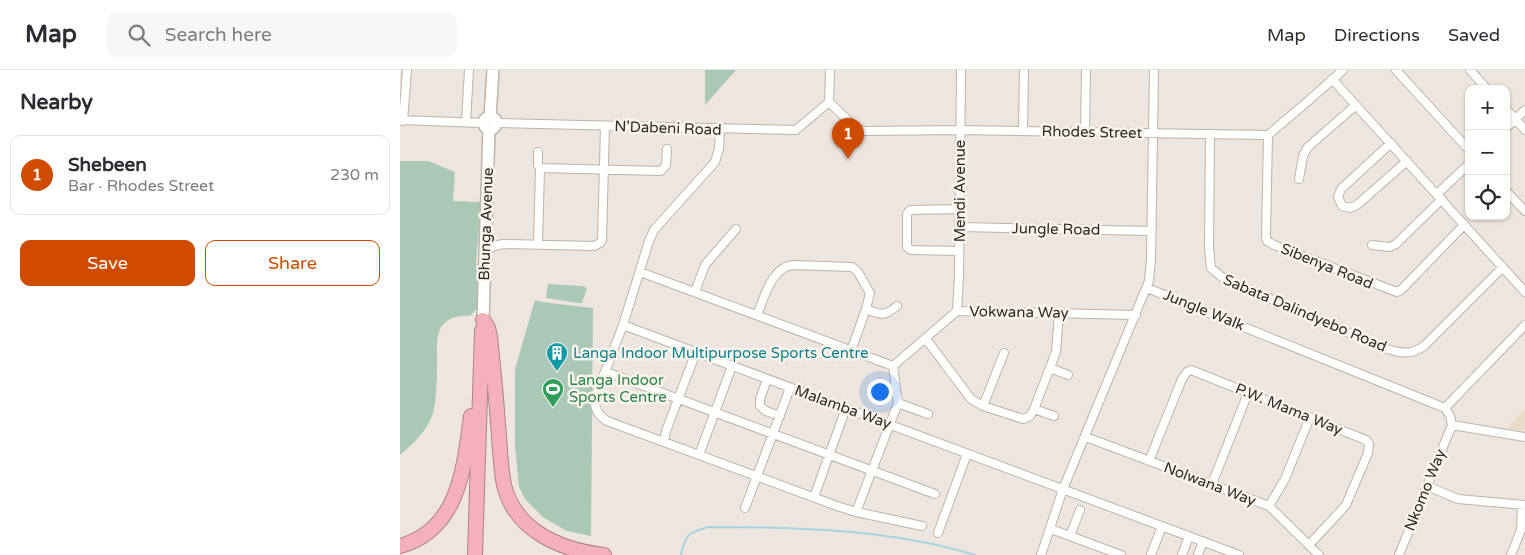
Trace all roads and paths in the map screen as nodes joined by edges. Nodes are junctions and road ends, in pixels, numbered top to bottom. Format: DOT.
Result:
graph roads {
  1 [pos="407,70"];
  2 [pos="469,70"];
  3 [pos="493,70"];
  4 [pos="830,70"];
  5 [pos="962,70"];
  6 [pos="1024,70"];
  7 [pos="1086,70"];
  8 [pos="1154,70"];
  9 [pos="1343,70"];
  10 [pos="1396,70"];
  11 [pos="1470,70"];
  12 [pos="1332,79"];
  13 [pos="1483,85"];
  14 [pos="829,102"];
  15 [pos="1356,105"];
  16 [pos="1525,110"];
  17 [pos="1510,113"];
  18 [pos="1515,119"];
  19 [pos="402,121"];
  20 [pos="466,122"];
  21 [pos="490,123"];
  22 [pos="1510,124"];
  23 [pos="605,126"];
  24 [pos="720,129"];
  25 [pos="960,130"];
  26 [pos="1023,130"];
  27 [pos="1525,130"];
  28 [pos="1085,132"];
  29 [pos="1153,133"];
  30 [pos="1210,134"];
  31 [pos="1268,135"];
  32 [pos="1391,143"];
  33 [pos="1465,146"];
  34 [pos="667,150"];
  35 [pos="538,152"];
  36 [pos="1408,161"];
  37 [pos="540,168"];
  38 [pos="1465,169"];
  39 [pos="604,170"];
  40 [pos="1299,179"];
  41 [pos="1510,195"];
  42 [pos="1440,197"];
  43 [pos="960,209"];
  44 [pos="1525,211"];
  45 [pos="1464,225"];
  46 [pos="960,227"];
  47 [pos="736,229"];
  48 [pos="1152,231"];
  49 [pos="538,244"];
  50 [pos="1372,245"];
  51 [pos="960,251"];
  52 [pos="484,252"];
  53 [pos="1503,267"];
  54 [pos="640,272"];
  55 [pos="1147,288"];
  56 [pos="695,292"];
  57 [pos="1525,292"];
  58 [pos="897,306"];
  59 [pos="866,309"];
  60 [pos="957,311"];
  61 [pos="1060,313"];
  62 [pos="757,315"];
  63 [pos="1136,315"];
  64 [pos="483,320"];
  65 [pos="623,325"];
  66 [pos="1525,325"];
  67 [pos="926,339"];
  68 [pos="482,341"];
  69 [pos="850,350"];
  70 [pos="696,352"];
  71 [pos="1004,353"];
  72 [pos="732,366"];
  73 [pos="893,366"];
  74 [pos="1050,368"];
  75 [pos="606,372"];
  76 [pos="1068,375"];
  77 [pos="767,379"];
  78 [pos="790,388"];
  79 [pos="1248,393"];
  80 [pos="678,399"];
  81 [pos="898,403"];
  82 [pos="983,406"];
  83 [pos="846,408"];
  84 [pos="1445,408"];
  85 [pos="1034,409"];
  86 [pos="715,413"];
  87 [pos="928,414"];
  88 [pos="780,416"];
  89 [pos="1054,416"];
  90 [pos="1310,418"];
  91 [pos="890,425"];
  92 [pos="1452,426"];
  93 [pos="773,434"];
  94 [pos="1086,437"];
  95 [pos="1525,437"];
  96 [pos="664,442"];
  97 [pos="967,454"];
  98 [pos="699,455"];
  99 [pos="829,455"];
  100 [pos="1148,461"];
  101 [pos="872,471"];
  102 [pos="757,476"];
  103 [pos="1212,484"];
  104 [pos="1427,486"];
  105 [pos="1063,489"];
  106 [pos="935,494"];
  107 [pos="814,497"];
  108 [pos="1524,505"];
  109 [pos="1268,506"];
  110 [pos="745,508"];
  111 [pos="1080,510"];
  112 [pos="856,512"];
  113 [pos="922,526"];
  114 [pos="1162,526"];
  115 [pos="1051,529"];
  116 [pos="938,532"];
  117 [pos="1070,536"];
  118 [pos="1189,536"];
  119 [pos="1203,541"];
  120 [pos="1309,545"];
  121 [pos="400,546"];
  122 [pos="1226,553"];
  123 [pos="1401,554"];
  124 [pos="474,555"];
  125 [pos="604,555"];
  126 [pos="1041,555"];
  127 [pos="1122,555"];
  128 [pos="1151,555"];
  129 [pos="1182,555"];
  130 [pos="1198,555"];
  131 [pos="1239,555"];
  132 [pos="1319,555"];
  133 [pos="1511,555"];
  1 -- 19 [label="street"];
  2 -- 20 [label="street"];
  3 -- 21 [label="street, Bhunga Avenue"];
  4 -- 14 [label="street"];
  5 -- 25 [label="street, Mendi Avenue"];
  6 -- 26 [label="street"];
  7 -- 28 [label="street"];
  8 -- 29 [label="street, Jungle Walk"];
  9 -- 12 [label="street"];
  10 -- 33 [label="street"];
  11 -- 13 [label="street"];
  12 -- 15 [label="street"];
  12 -- 31 [label="street"];
  14 -- 24 [label="street, N'Dabeni Road"];
  14 -- 25 [label="street, Rhodes Street"];
  15 -- 32 [label="street"];
  15 -- 40 [label="street"];
  16 -- 18 [label="street"];
  17 -- 18 [label="street"];
  18 -- 22 [label="street"];
  18 -- 27 [label="street"];
  19 -- 20 [label="street, N'Dabeni Road"];
  20 -- 21 [label="street, N'Dabeni Road"];
  21 -- 23 [label="street, N'Dabeni Road"];
  21 -- 52 [label="street, Bhunga Avenue"];
  23 -- 24 [label="street, N'Dabeni Road"];
  23 -- 39 [label="street"];
  24 -- 54 [label="street"];
  25 -- 26 [label="street, Rhodes Street"];
  25 -- 43 [label="street, Mendi Avenue"];
  26 -- 28 [label="street, Rhodes Street"];
  28 -- 29 [label="street, Rhodes Street"];
  29 -- 30 [label="street, Rhodes Street"];
  29 -- 48 [label="street, Jungle Walk"];
  30 -- 31 [label="street, Rhodes Street"];
  30 -- 53 [label="street, Sabata Dalindyebo Road"];
  31 -- 45 [label="street, Sibenya Road"];
  32 -- 36 [label="street"];
  32 -- 36 [label="street"];
  34 -- 39 [label="street"];
  35 -- 37 [label="street"];
  36 -- 42 [label="street"];
  37 -- 39 [label="street"];
  37 -- 49 [label="street"];
  38 -- 42 [label="street"];
  39 -- 49 [label="street"];
  41 -- 44 [label="street"];
  42 -- 45 [label="street"];
  42 -- 50 [label="street"];
  43 -- 46 [label="street, Mendi Avenue"];
  43 -- 51 [label="street"];
  45 -- 53 [label="street"];
  46 -- 48 [label="street, Jungle Road"];
  46 -- 51 [label="street, Mendi Avenue"];
  47 -- 56 [label="street"];
  48 -- 55 [label="street, Jungle Walk"];
  49 -- 52 [label="street"];
  51 -- 60 [label="street, Mendi Avenue"];
  52 -- 64 [label="street, Bhunga Avenue"];
  53 -- 57 [label="street"];
  54 -- 56 [label="street"];
  54 -- 65 [label="street"];
  55 -- 63 [label="street"];
  55 -- 84 [label="street, Jungle Walk"];
  56 -- 62 [label="street"];
  58 -- 59 [label="street"];
  59 -- 62 [label="street"];
  59 -- 69 [label="street"];
  60 -- 61 [label="street, Vokwana Way"];
  60 -- 67 [label="street, Vokwana Way"];
  61 -- 63 [label="street, Vokwana Way"];
  61 -- 74 [label="street"];
  62 -- 69 [label="street"];
  63 -- 94 [label="street"];
  64 -- 68 [label="highway"];
  64 -- 125 [label="highway"];
  65 -- 70 [label="street, Malamba Way"];
  65 -- 75 [label="street"];
  66 -- 84 [label="street"];
  67 -- 73 [label="street, Vokwana Way"];
  67 -- 82 [label="street"];
  68 -- 121 [label="highway"];
  68 -- 124 [label="highway"];
  69 -- 73 [label="street"];
  70 -- 72 [label="street, Malamba Way"];
  70 -- 80 [label="street"];
  71 -- 82 [label="street"];
  72 -- 77 [label="street, Malamba Way"];
  72 -- 86 [label="street"];
  73 -- 81 [label="street"];
  74 -- 76 [label="street"];
  74 -- 85 [label="street"];
  75 -- 80 [label="street"];
  75 -- 96 [label="street"];
  77 -- 78 [label="street, Malamba Way"];
  77 -- 88 [label="street"];
  78 -- 83 [label="street, Malamba Way"];
  78 -- 88 [label="street"];
  79 -- 90 [label="street, P.W. Mama Way"];
  79 -- 100 [label="street, P.W. Mama Way"];
  79 -- 103 [label="street"];
  80 -- 86 [label="street"];
  80 -- 96 [label="street"];
  81 -- 87 [label="street"];
  81 -- 91 [label="street"];
  82 -- 85 [label="street"];
  83 -- 91 [label="street, Malamba Way"];
  83 -- 99 [label="street"];
  84 -- 92 [label="street"];
  85 -- 89 [label="street"];
  86 -- 93 [label="street"];
  86 -- 98 [label="street"];
  88 -- 93 [label="street"];
  90 -- 109 [label="street"];
  90 -- 120 [label="street, P.W. Mama Way"];
  91 -- 97 [label="street, Malamba Way"];
  91 -- 101 [label="street"];
  92 -- 95 [label="street"];
  92 -- 104 [label="street, Nkomo Way"];
  93 -- 99 [label="street"];
  93 -- 102 [label="street"];
  94 -- 100 [label="street, Nolwana Way"];
  94 -- 105 [label="street"];
  96 -- 98 [label="street"];
  97 -- 105 [label="street, Malamba Way"];
  97 -- 116 [label="street"];
  98 -- 102 [label="street"];
  99 -- 101 [label="street"];
  99 -- 107 [label="street"];
  100 -- 103 [label="street, Nolwana Way"];
  101 -- 106 [label="street"];
  101 -- 112 [label="street"];
  102 -- 107 [label="street"];
  102 -- 110 [label="street"];
  103 -- 109 [label="street, Nolwana Way"];
  104 -- 108 [label="street"];
  104 -- 123 [label="street, Nkomo Way"];
  105 -- 114 [label="street, Malamba Way"];
  105 -- 115 [label="street"];
  107 -- 112 [label="street"];
  108 -- 133 [label="street"];
  109 -- 120 [label="street, Nolwana Way"];
  111 -- 117 [label="street"];
  112 -- 113 [label="street"];
  114 -- 118 [label="street, Malamba Way"];
  114 -- 128 [label="street"];
  115 -- 117 [label="street"];
  115 -- 126 [label="street"];
  117 -- 127 [label="street"];
  118 -- 119 [label="street, Malamba Way"];
  118 -- 129 [label="street"];
  119 -- 122 [label="street, Malamba Way"];
  119 -- 130 [label="street"];
  120 -- 132 [label="street, Nolwana Way"];
  122 -- 131 [label="street, Malamba Way"];
}
